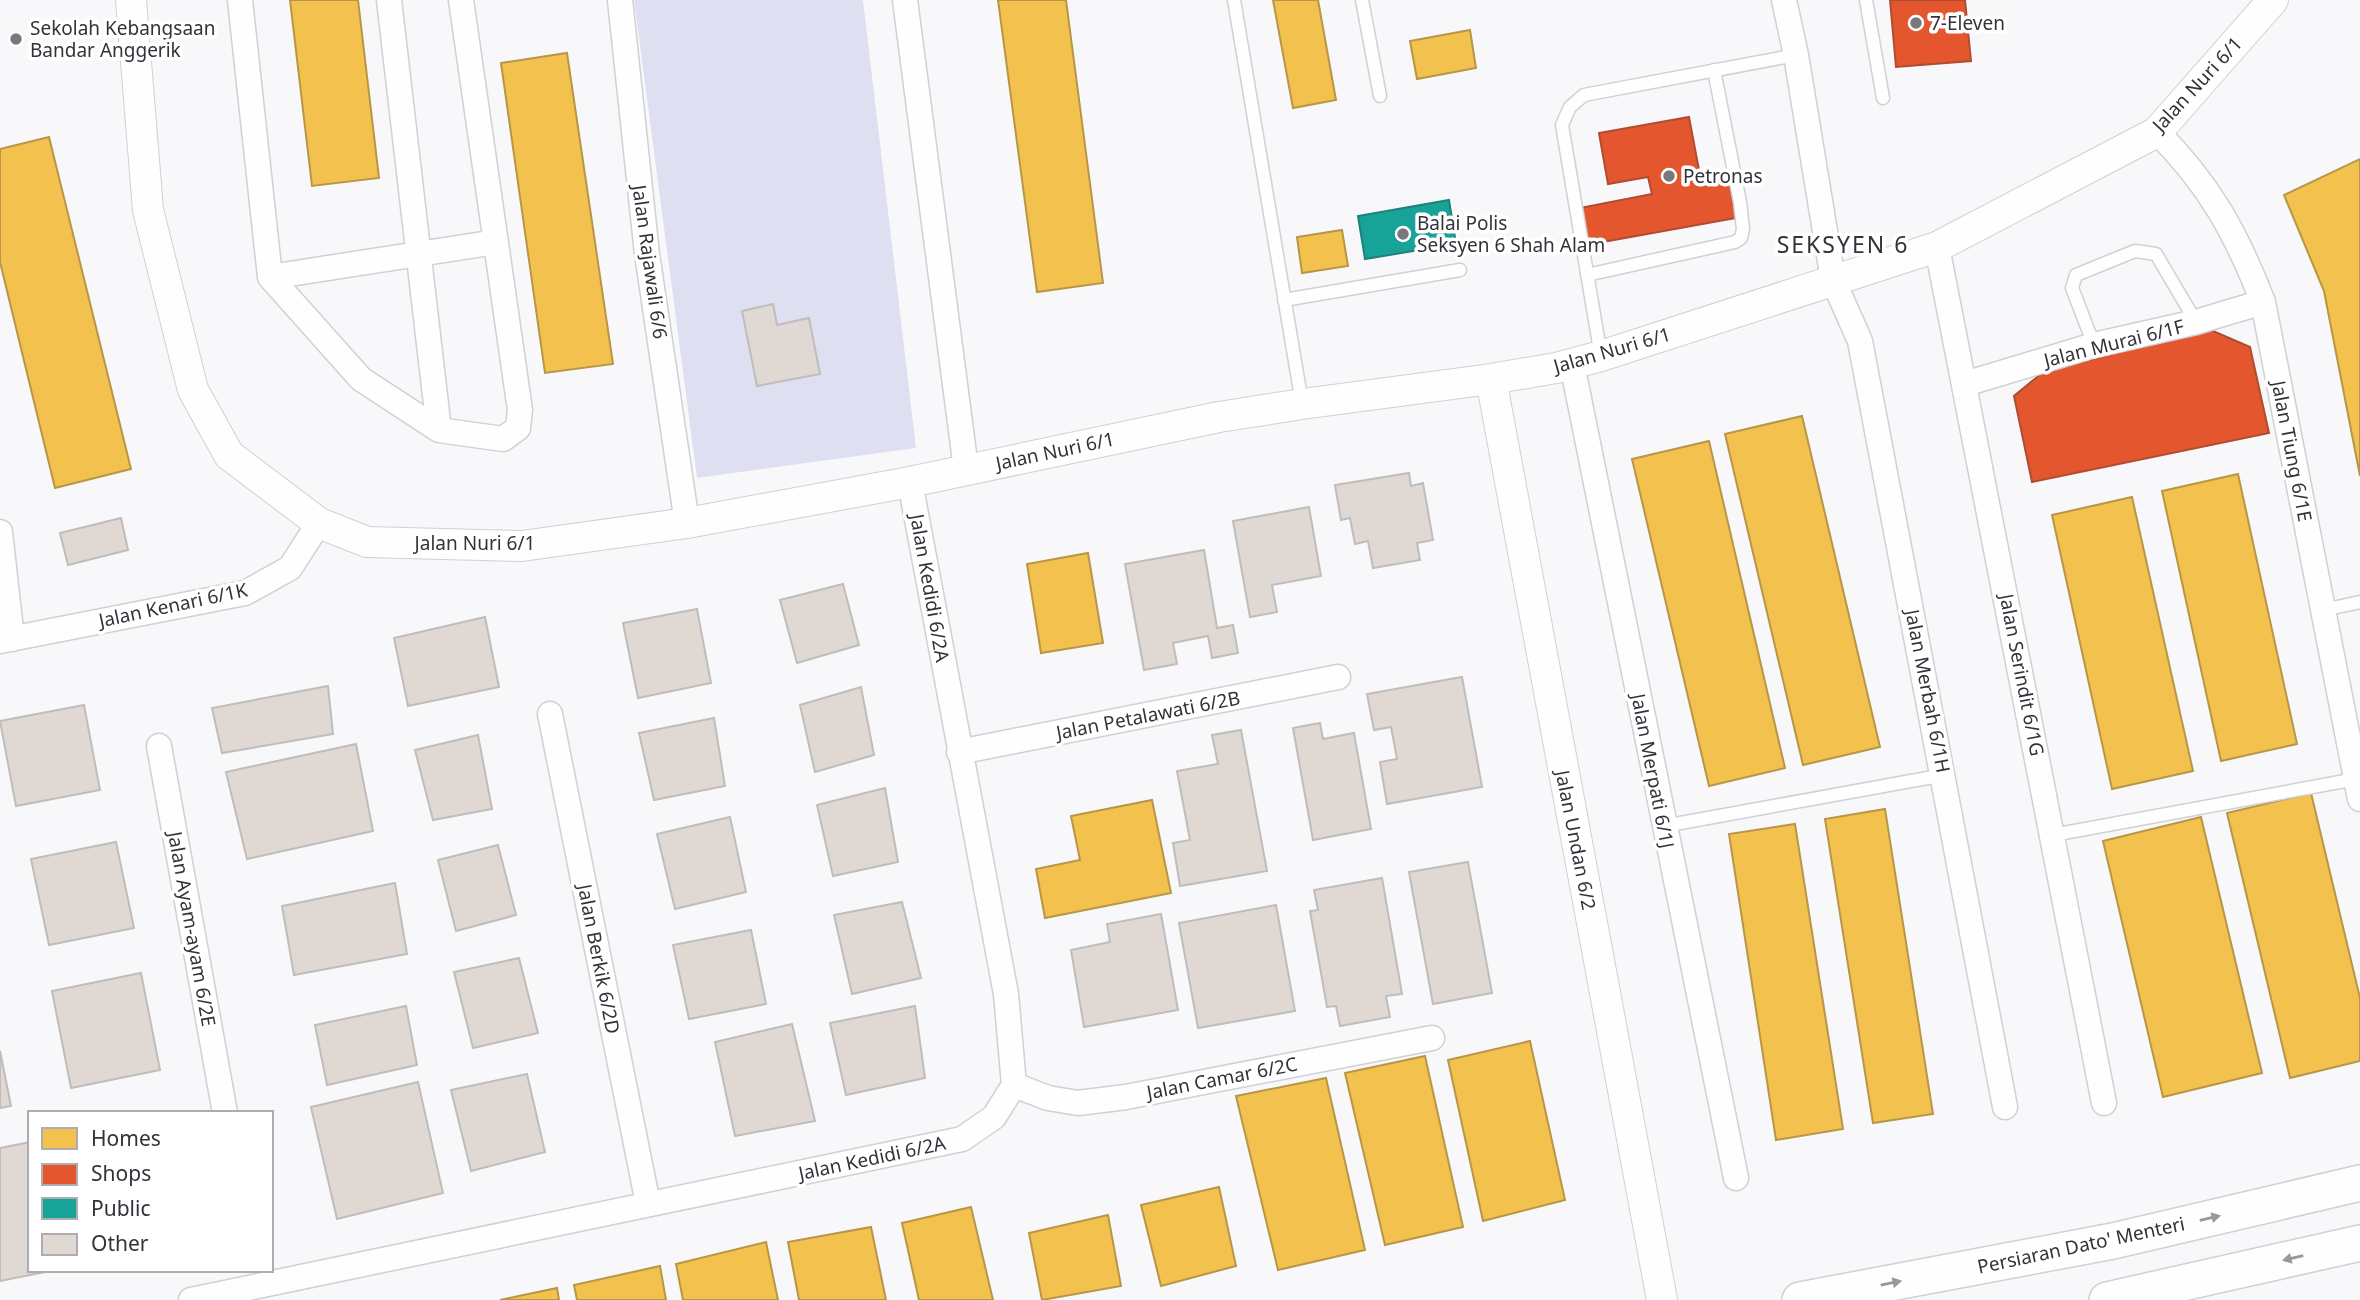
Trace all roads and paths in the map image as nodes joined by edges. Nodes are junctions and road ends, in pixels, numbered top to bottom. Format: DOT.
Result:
graph roads {
  1 [pos="131,0"];
  2 [pos="240,0"];
  3 [pos="389,0"];
  4 [pos="461,0"];
  5 [pos="620,0"];
  6 [pos="905,0"];
  7 [pos="1234,0"];
  8 [pos="1362,0"];
  9 [pos="1784,0"];
  10 [pos="1866,0"];
  11 [pos="2273,0"];
  12 [pos="1797,55"];
  13 [pos="1714,70"];
  14 [pos="1380,96"];
  15 [pos="1883,99"];
  16 [pos="2157,132"];
  17 [pos="496,242"];
  18 [pos="1937,247"];
  19 [pos="419,253"];
  20 [pos="1460,270"];
  21 [pos="1587,275"];
  22 [pos="270,277"];
  23 [pos="1833,281"];
  24 [pos="1284,300"];
  25 [pos="2263,302"];
  26 [pos="2196,322"];
  27 [pos="2094,345"];
  28 [pos="1601,356"];
  29 [pos="1572,364"];
  30 [pos="1491,379"];
  31 [pos="1965,384"];
  32 [pos="1302,404"];
  33 [pos="439,430"];
  34 [pos="966,469"];
  35 [pos="911,482"];
  36 [pos="319,523"];
  37 [pos="687,523"];
  38 [pos="0,532"];
  39 [pos="2360,603"];
  40 [pos="2323,610"];
  41 [pos="6,640"];
  42 [pos="1338,677"];
  43 [pos="550,714"];
  44 [pos="159,746"];
  45 [pos="959,752"];
  46 [pos="1944,775"];
  47 [pos="2358,789"];
  48 [pos="1664,826"];
  49 [pos="2053,835"];
  50 [pos="1432,1038"];
  51 [pos="1014,1085"];
  52 [pos="2104,1103"];
  53 [pos="2005,1107"];
  54 [pos="225,1111"];
  55 [pos="1736,1178"];
  56 [pos="2360,1183"];
  57 [pos="648,1205"];
  58 [pos="2360,1243"];
  59 [pos="254,1278"];
  60 [pos="2144,1296"];
  61 [pos="191,1300"];
  62 [pos="1662,1300"];
  63 [pos="1800,1300"];
  64 [pos="2107,1300"];
  1 -- 36 [label="street, Jalan Nuri 6/1"];
  2 -- 22 [label="street"];
  3 -- 19 [label="street"];
  4 -- 17 [label="street"];
  5 -- 37 [label="street, Jalan Rajawali 6/6"];
  6 -- 34 [label="street"];
  7 -- 24 [label="lane"];
  8 -- 14 [label="lane"];
  9 -- 12 [label="street, Jalan Merbah 6/1H"];
  10 -- 15 [label="lane"];
  11 -- 16 [label="street, Jalan Nuri 6/1"];
  12 -- 13 [label="lane"];
  12 -- 23 [label="street, Jalan Merbah 6/1H"];
  13 -- 21 [label="lane"];
  13 -- 21 [label="lane"];
  16 -- 18 [label="street, Jalan Nuri 6/1"];
  16 -- 25 [label="street, Jalan Tiung 6/1E"];
  17 -- 19 [label="street"];
  17 -- 33 [label="street"];
  18 -- 23 [label="street, Jalan Nuri 6/1"];
  18 -- 31 [label="street, Jalan Serindit 6/1G"];
  19 -- 22 [label="street"];
  19 -- 33 [label="street"];
  20 -- 24 [label="lane"];
  21 -- 28 [label="lane"];
  22 -- 33 [label="street"];
  23 -- 28 [label="street, Jalan Nuri 6/1"];
  23 -- 46 [label="street, Jalan Merbah 6/1H"];
  24 -- 32 [label="lane"];
  25 -- 26 [label="street, Jalan Murai 6/1F"];
  25 -- 40 [label="street, Jalan Tiung 6/1E"];
  26 -- 27 [label="street, Jalan Murai 6/1F"];
  26 -- 27 [label="lane"];
  27 -- 31 [label="street, Jalan Murai 6/1F"];
  28 -- 29 [label="street, Jalan Nuri 6/1"];
  29 -- 30 [label="street, Jalan Nuri 6/1"];
  29 -- 48 [label="street, Jalan Merpati 6/1J"];
  30 -- 32 [label="street, Jalan Nuri 6/1"];
  30 -- 62 [label="street, Jalan Undan 6/2"];
  31 -- 49 [label="street, Jalan Serindit 6/1G"];
  32 -- 34 [label="street, Jalan Nuri 6/1"];
  34 -- 35 [label="street, Jalan Nuri 6/1"];
  35 -- 37 [label="street, Jalan Nuri 6/1"];
  35 -- 45 [label="street, Jalan Kedidi 6/2A"];
  36 -- 37 [label="street, Jalan Nuri 6/1"];
  36 -- 41 [label="street, Jalan Kenari 6/1K"];
  38 -- 41 [label="street"];
  39 -- 40 [label="lane"];
  40 -- 47 [label="street, Jalan Tiung 6/1E"];
  42 -- 45 [label="street, Jalan Petalawati 6/2B"];
  43 -- 57 [label="street, Jalan Berkik 6/2D"];
  44 -- 54 [label="street, Jalan Ayam-ayam 6/2E"];
  45 -- 51 [label="street, Jalan Kedidi 6/2A"];
  46 -- 48 [label="lane"];
  46 -- 53 [label="street, Jalan Merbah 6/1H"];
  47 -- 49 [label="lane"];
  48 -- 55 [label="street, Jalan Merpati 6/1J"];
  49 -- 52 [label="street, Jalan Serindit 6/1G"];
  50 -- 51 [label="street, Jalan Camar 6/2C"];
  51 -- 57 [label="street, Jalan Kedidi 6/2A"];
  63 -- 56 [label="main road, Persiaran Dato' Menteri, one-way"];
  57 -- 59 [label="street, Jalan Kedidi 6/2A"];
  58 -- 60 [label="main road, one-way"];
  59 -- 61 [label="street, Jalan Kedidi 6/2A"];
  60 -- 64 [label="main road"];
}
